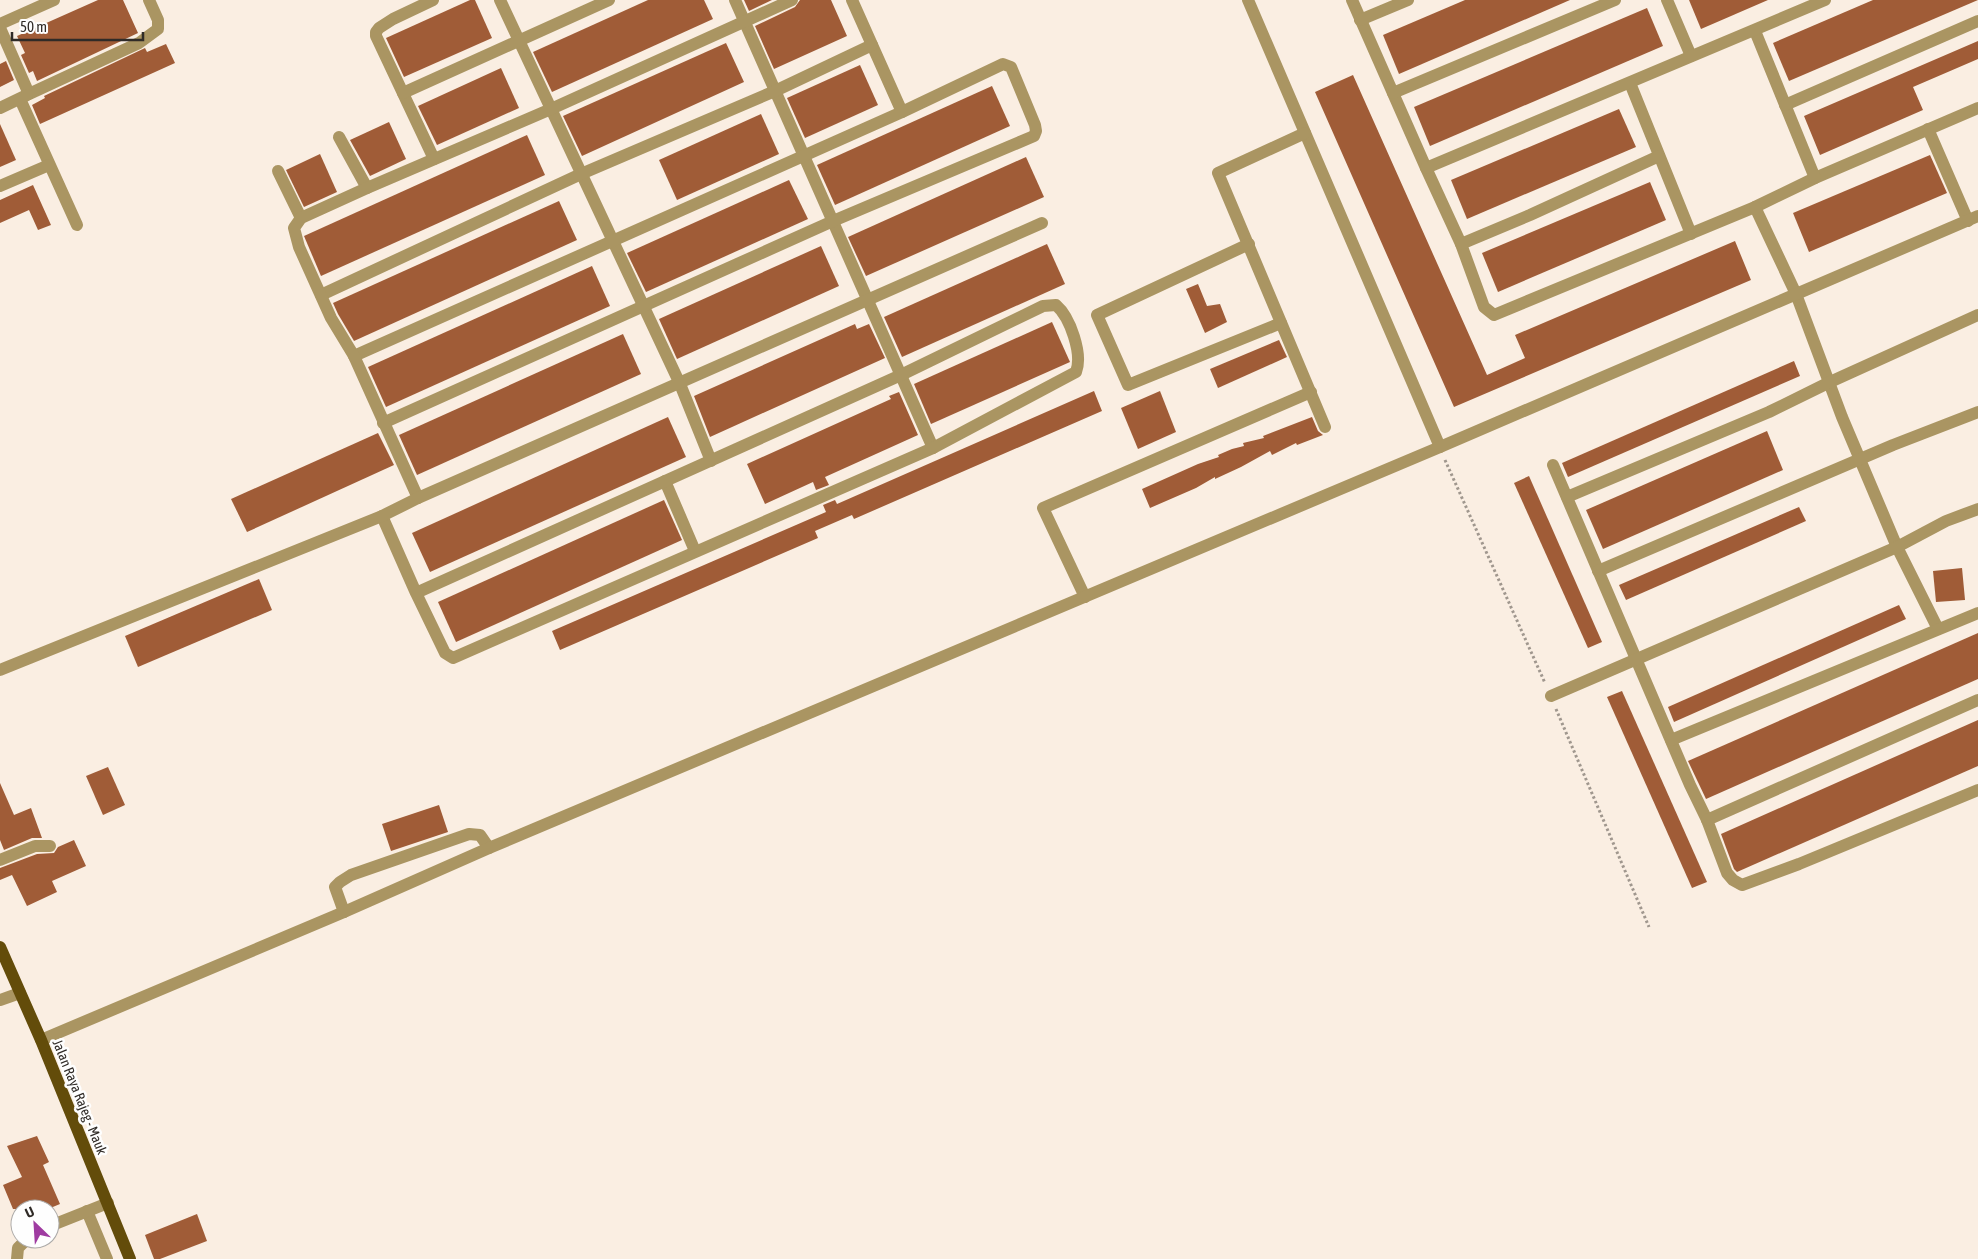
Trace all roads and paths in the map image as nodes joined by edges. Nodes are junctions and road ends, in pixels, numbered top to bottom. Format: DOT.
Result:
graph roads {
  1 [pos="54,0"];
  2 [pos="149,0"];
  3 [pos="433,0"];
  4 [pos="500,0"];
  5 [pos="609,0"];
  6 [pos="735,0"];
  7 [pos="792,0"];
  8 [pos="852,0"];
  9 [pos="1248,0"];
  10 [pos="1352,0"];
  11 [pos="1408,0"];
  12 [pos="1615,0"];
  13 [pos="1668,0"];
  14 [pos="1825,0"];
  15 [pos="1360,20"];
  16 [pos="744,21"];
  17 [pos="1978,21"];
  18 [pos="0,26"];
  19 [pos="1755,31"];
  20 [pos="519,41"];
  21 [pos="872,45"];
  22 [pos="1691,56"];
  23 [pos="1630,83"];
  24 [pos="775,91"];
  25 [pos="403,93"];
  26 [pos="1394,93"];
  27 [pos="25,96"];
  28 [pos="1786,105"];
  29 [pos="0,108"];
  30 [pos="1978,108"];
  31 [pos="551,109"];
  32 [pos="902,112"];
  33 [pos="1928,129"];
  34 [pos="1306,133"];
  35 [pos="339,137"];
  36 [pos="804,156"];
  37 [pos="1659,156"];
  38 [pos="434,158"];
  39 [pos="49,165"];
  40 [pos="1426,168"];
  41 [pos="278,171"];
  42 [pos="581,174"];
  43 [pos="1815,178"];
  44 [pos="0,186"];
  45 [pos="367,188"];
  46 [pos="1755,208"];
  47 [pos="301,218"];
  48 [pos="1973,218"];
  49 [pos="833,221"];
  50 [pos="1042,223"];
  51 [pos="77,225"];
  52 [pos="1691,234"];
  53 [pos="613,241"];
  54 [pos="1249,244"];
  55 [pos="1461,244"];
  56 [pos="1796,294"];
  57 [pos="321,295"];
  58 [pos="868,300"];
  59 [pos="644,306"];
  60 [pos="1978,315"];
  61 [pos="1281,323"];
  62 [pos="354,356"];
  63 [pos="901,375"];
  64 [pos="1830,382"];
  65 [pos="680,384"];
  66 [pos="1311,392"];
  67 [pos="1978,412"];
  68 [pos="383,423"];
  69 [pos="1325,427"];
  70 [pos="1440,447"];
  71 [pos="933,448"];
  72 [pos="1860,459"];
  73 [pos="711,461"];
  74 [pos="1552,465"];
  75 [pos="665,481"];
  76 [pos="1567,497"];
  77 [pos="418,498"];
  78 [pos="1978,509"];
  79 [pos="382,516"];
  80 [pos="1897,548"];
  81 [pos="695,551"];
  82 [pos="1598,571"];
  83 [pos="416,593"];
  84 [pos="1085,597"];
  85 [pos="1978,613"];
  86 [pos="1938,629"];
  87 [pos="1635,659"];
  88 [pos="0,670"];
  89 [pos="1551,696"];
  90 [pos="1978,700"];
  91 [pos="1671,740"];
  92 [pos="1978,790"];
  93 [pos="1707,820"];
  94 [pos="50,846"];
  95 [pos="489,848"];
  96 [pos="0,860"];
  97 [pos="344,912"];
  98 [pos="0,947"];
  99 [pos="20,993"];
  100 [pos="0,1000"];
  101 [pos="41,1040"];
  102 [pos="108,1203"];
  103 [pos="87,1211"];
  104 [pos="60,1222"];
  105 [pos="107,1259"];
  106 [pos="130,1259"];
  1 -- 18 [label="street"];
  2 -- 27 [label="street"];
  3 -- 25 [label="street"];
  4 -- 20 [label="street"];
  5 -- 20 [label="street"];
  6 -- 16 [label="street"];
  7 -- 16 [label="street"];
  8 -- 21 [label="street"];
  9 -- 34 [label="street"];
  10 -- 15 [label="street"];
  11 -- 15 [label="street"];
  12 -- 26 [label="street"];
  13 -- 22 [label="street"];
  14 -- 19 [label="street"];
  15 -- 26 [label="street"];
  16 -- 24 [label="street"];
  16 -- 31 [label="street"];
  17 -- 28 [label="street"];
  18 -- 27 [label="street"];
  19 -- 22 [label="street"];
  19 -- 28 [label="street"];
  20 -- 25 [label="street"];
  20 -- 31 [label="street"];
  21 -- 24 [label="street"];
  21 -- 32 [label="street"];
  22 -- 23 [label="street"];
  23 -- 37 [label="street"];
  23 -- 40 [label="street"];
  24 -- 36 [label="street"];
  24 -- 42 [label="street"];
  25 -- 38 [label="street"];
  26 -- 40 [label="street"];
  27 -- 29 [label="street"];
  27 -- 39 [label="street"];
  28 -- 43 [label="street"];
  30 -- 33 [label="street"];
  31 -- 38 [label="street"];
  31 -- 42 [label="street"];
  32 -- 36 [label="street"];
  32 -- 49 [label="street"];
  33 -- 43 [label="street"];
  33 -- 48 [label="street"];
  34 -- 54 [label="street"];
  34 -- 70 [label="street"];
  35 -- 45 [label="street"];
  36 -- 49 [label="street"];
  36 -- 53 [label="street"];
  37 -- 52 [label="street"];
  37 -- 55 [label="street"];
  38 -- 45 [label="street"];
  39 -- 44 [label="street"];
  39 -- 51 [label="street"];
  40 -- 55 [label="street"];
  41 -- 47 [label="street"];
  42 -- 53 [label="street"];
  42 -- 57 [label="street"];
  43 -- 46 [label="street"];
  45 -- 47 [label="street"];
  46 -- 52 [label="street"];
  46 -- 56 [label="street"];
  47 -- 57 [label="street"];
  48 -- 56 [label="street"];
  49 -- 58 [label="street"];
  49 -- 59 [label="street"];
  50 -- 58 [label="street"];
  52 -- 55 [label="street"];
  53 -- 59 [label="street"];
  53 -- 62 [label="street"];
  54 -- 61 [label="street"];
  54 -- 61 [label="street"];
  56 -- 64 [label="street"];
  56 -- 70 [label="street"];
  57 -- 62 [label="street"];
  58 -- 63 [label="street"];
  58 -- 65 [label="street"];
  59 -- 65 [label="street"];
  59 -- 68 [label="street"];
  60 -- 64 [label="street"];
  61 -- 66 [label="street"];
  62 -- 68 [label="street"];
  63 -- 71 [label="street"];
  63 -- 71 [label="street"];
  63 -- 73 [label="street"];
  64 -- 72 [label="street"];
  64 -- 76 [label="street"];
  65 -- 73 [label="street"];
  65 -- 77 [label="street"];
  66 -- 69 [label="street"];
  66 -- 84 [label="street"];
  67 -- 72 [label="street"];
  68 -- 77 [label="street"];
  70 -- 84 [label="street"];
  71 -- 81 [label="street"];
  72 -- 80 [label="street"];
  72 -- 82 [label="street"];
  73 -- 75 [label="street"];
  74 -- 76 [label="street"];
  75 -- 81 [label="street"];
  75 -- 83 [label="street"];
  76 -- 82 [label="street"];
  77 -- 79 [label="street"];
  78 -- 80 [label="street"];
  79 -- 83 [label="street"];
  79 -- 88 [label="street"];
  80 -- 86 [label="street"];
  80 -- 87 [label="street"];
  81 -- 83 [label="street"];
  82 -- 87 [label="street"];
  84 -- 95 [label="street"];
  85 -- 86 [label="street"];
  86 -- 91 [label="street"];
  87 -- 89 [label="street"];
  87 -- 91 [label="street"];
  90 -- 93 [label="street"];
  91 -- 93 [label="street"];
  92 -- 93 [label="street"];
  94 -- 96 [label="street"];
  95 -- 97 [label="street"];
  95 -- 97 [label="street"];
  97 -- 101 [label="street"];
  98 -- 99 [label="main road, Jalan Raya Rajeg - Mauk"];
  99 -- 100 [label="street"];
  99 -- 101 [label="main road, Jalan Raya Rajeg - Mauk"];
  101 -- 102 [label="main road, Jalan Raya Rajeg - Mauk"];
  102 -- 103 [label="street"];
  102 -- 106 [label="main road, Jalan Raya Rajeg - Mauk"];
  103 -- 104 [label="street"];
  103 -- 105 [label="street"];
}
